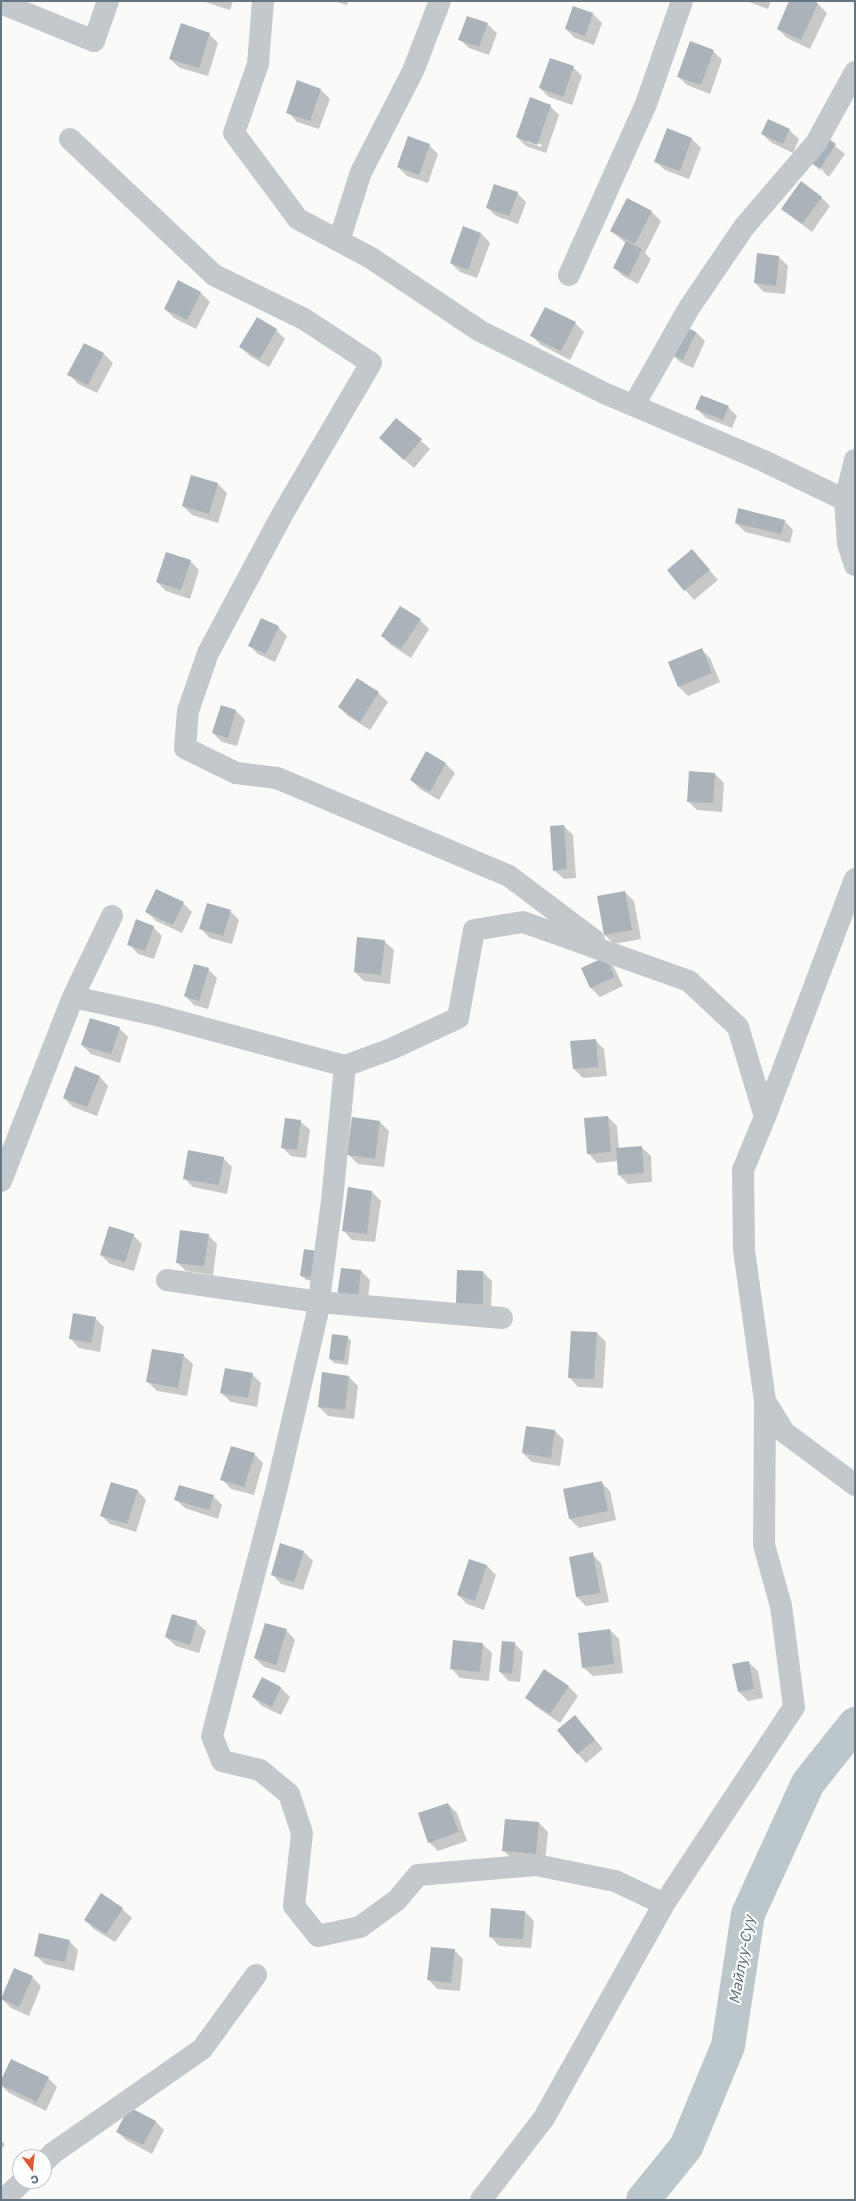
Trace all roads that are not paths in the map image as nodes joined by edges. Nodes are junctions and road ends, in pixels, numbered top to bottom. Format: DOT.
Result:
graph roads {
  1 [pos="108,1"];
  2 [pos="263,1"];
  3 [pos="440,1"];
  4 [pos="682,1"];
  5 [pos="3,3"];
  6 [pos="855,72"];
  7 [pos="70,139"];
  8 [pos="339,241"];
  9 [pos="569,275"];
  10 [pos="634,405"];
  11 [pos="855,460"];
  12 [pos="845,500"];
  13 [pos="855,565"];
  14 [pos="855,879"];
  15 [pos="112,916"];
  16 [pos="611,953"];
  17 [pos="73,997"];
  18 [pos="345,1066"];
  19 [pos="765,1117"];
  20 [pos="1,1181"];
  21 [pos="167,1280"];
  22 [pos="319,1302"];
  23 [pos="502,1318"];
  24 [pos="765,1401"];
  25 [pos="855,1485"];
  26 [pos="664,1904"];
  27 [pos="256,1975"];
  28 [pos="52,2156"];
  29 [pos="14,2189"];
  30 [pos="2,2200"];
  31 [pos="481,2200"];
  1 -- 5 [label="street"];
  2 -- 8 [label="street"];
  3 -- 8 [label="street"];
  4 -- 9 [label="street"];
  6 -- 10 [label="street"];
  7 -- 16 [label="street"];
  8 -- 10 [label="street"];
  10 -- 12 [label="street"];
  11 -- 12 [label="street"];
  12 -- 13 [label="street"];
  14 -- 19 [label="street"];
  15 -- 17 [label="street"];
  16 -- 18 [label="street"];
  16 -- 19 [label="street"];
  17 -- 18 [label="street"];
  17 -- 20 [label="street"];
  18 -- 22 [label="street"];
  19 -- 24 [label="street"];
  21 -- 22 [label="street"];
  22 -- 23 [label="street"];
  22 -- 26 [label="street"];
  24 -- 25 [label="street"];
  24 -- 26 [label="street"];
  26 -- 31 [label="street"];
  27 -- 28 [label="street"];
  29 -- 30 [label="street"];
}
